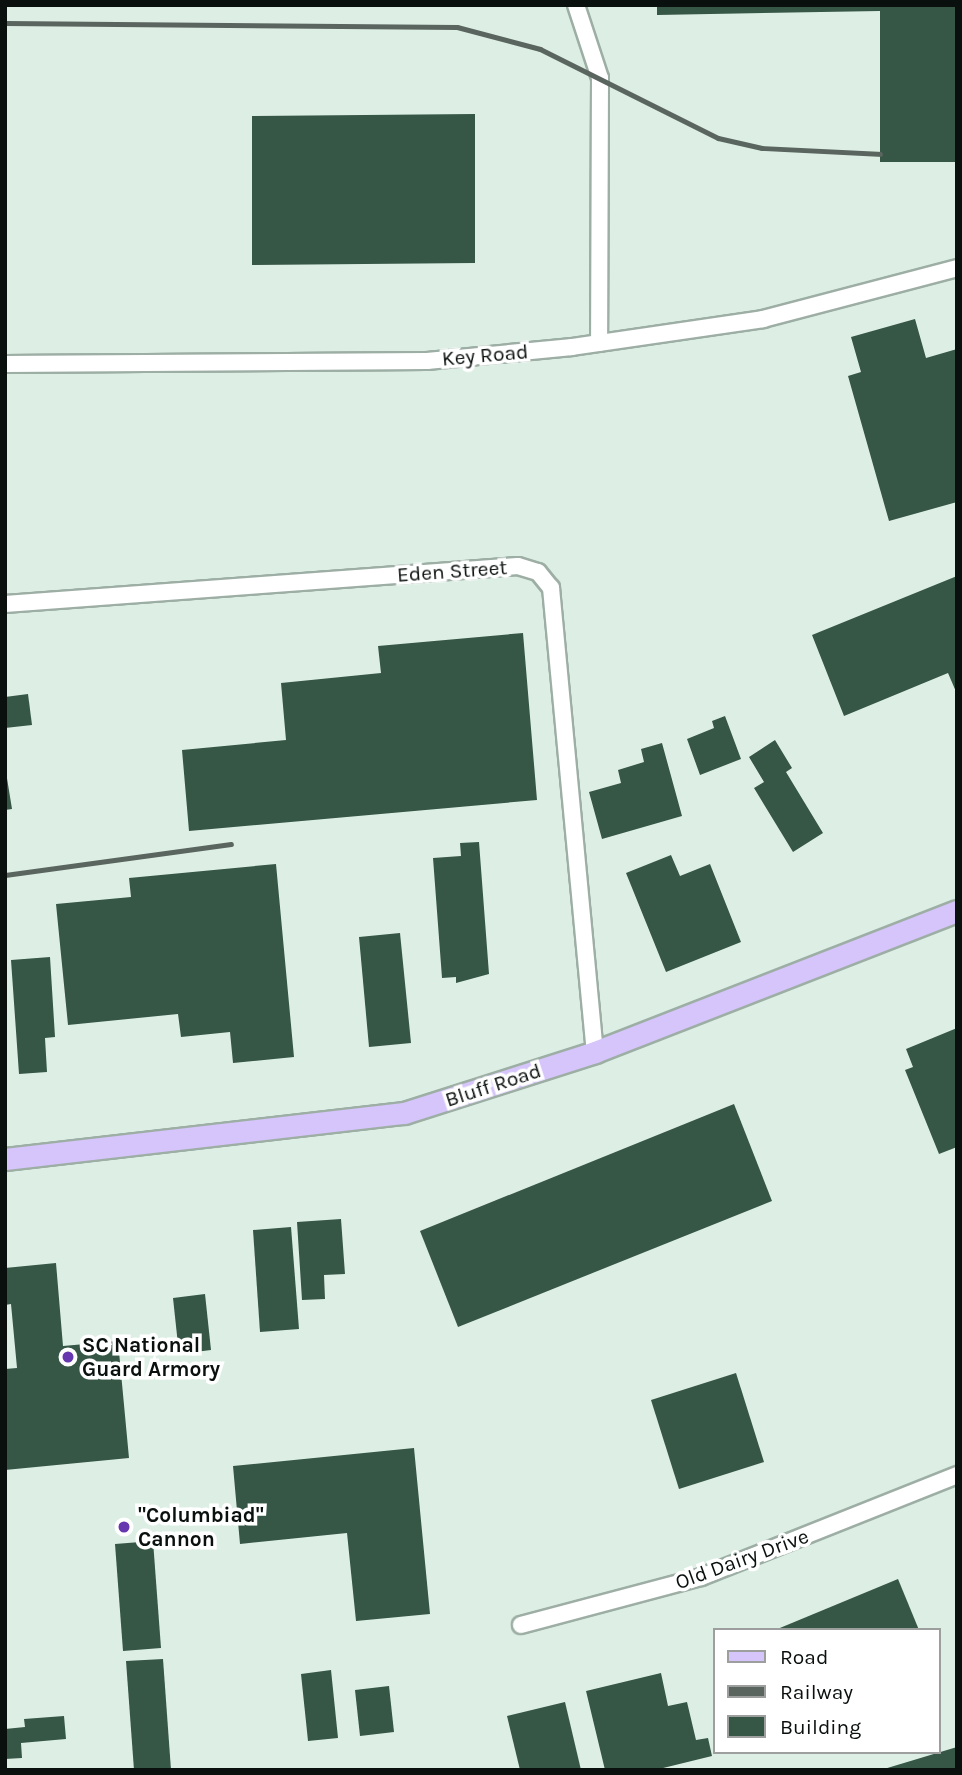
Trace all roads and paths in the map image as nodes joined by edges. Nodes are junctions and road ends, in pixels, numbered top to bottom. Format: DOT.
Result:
graph roads {
  1 [pos="576,5"];
  2 [pos="957,268"];
  3 [pos="599,342"];
  4 [pos="5,364"];
  5 [pos="5,604"];
  6 [pos="957,911"];
  7 [pos="595,1052"];
  8 [pos="5,1159"];
  9 [pos="957,1475"];
  10 [pos="521,1625"];
  1 -- 3 [label="street"];
  2 -- 3 [label="street, Key Road"];
  3 -- 4 [label="street, Key Road"];
  5 -- 7 [label="street, Eden Street"];
  6 -- 7 [label="main road, Bluff Road"];
  7 -- 8 [label="main road, Bluff Road"];
  9 -- 10 [label="street, Old Dairy Drive"];
}
